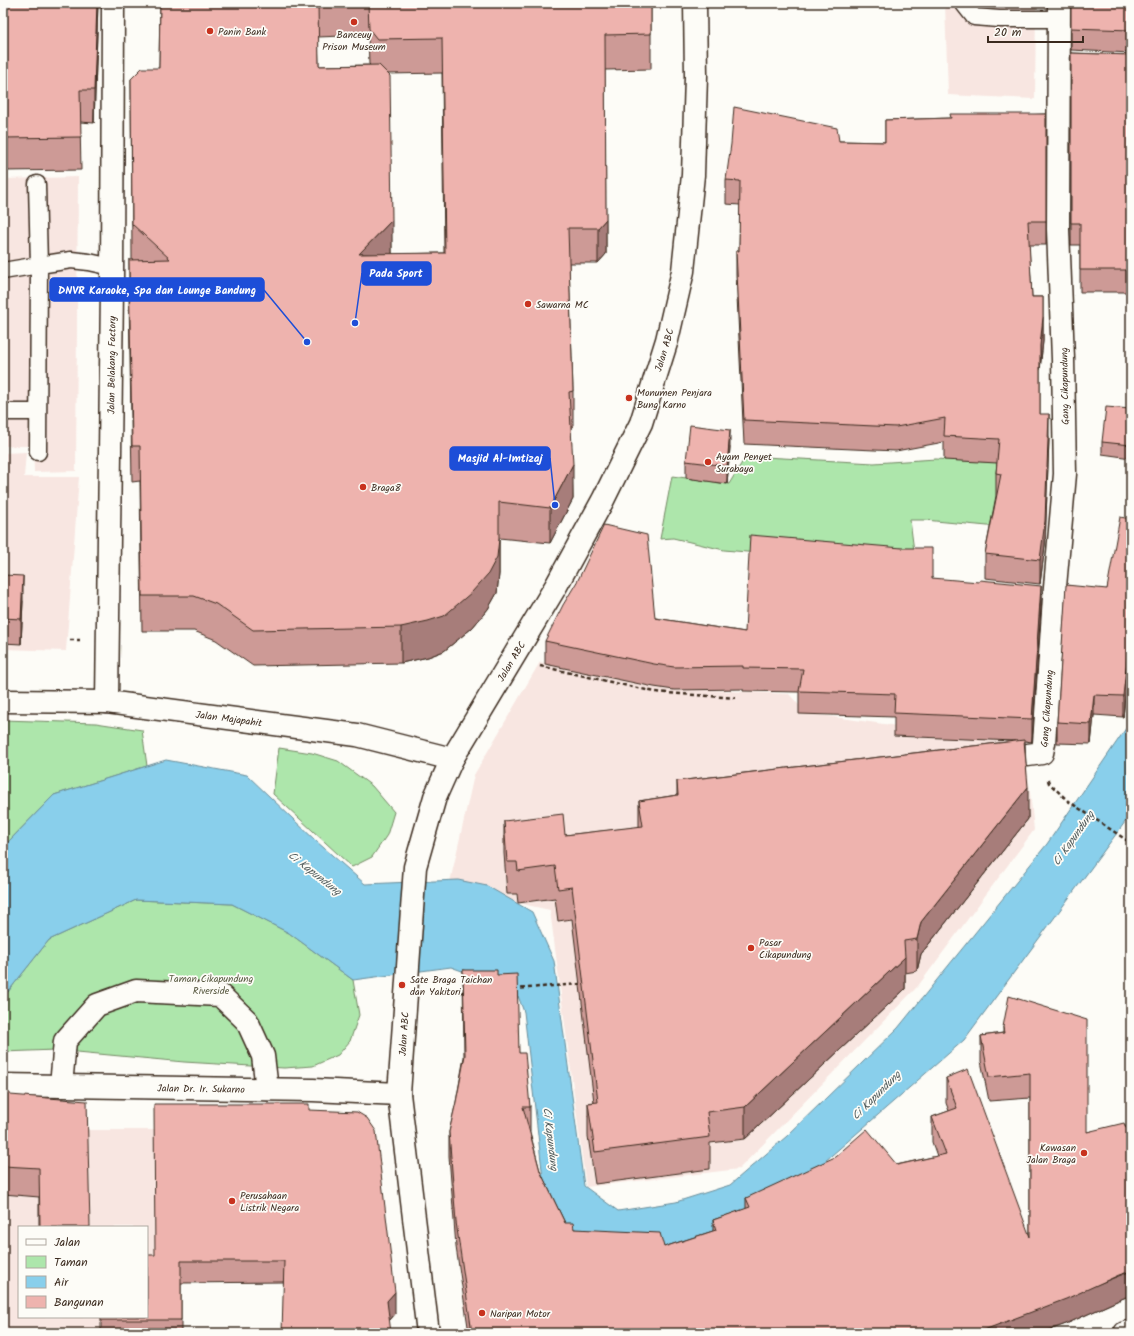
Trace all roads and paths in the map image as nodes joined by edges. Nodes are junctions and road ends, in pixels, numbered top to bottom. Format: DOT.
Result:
graph roads {
  1 [pos="113,3"];
  2 [pos="696,3"];
  3 [pos="963,3"];
  4 [pos="1059,11"];
  5 [pos="1058,62"];
  6 [pos="1080,63"];
  7 [pos="38,184"];
  8 [pos="39,266"];
  9 [pos="112,267"];
  10 [pos="3,271"];
  11 [pos="3,412"];
  12 [pos="38,412"];
  13 [pos="38,452"];
  14 [pos="1032,596"];
  15 [pos="1054,598"];
  16 [pos="540,666"];
  17 [pos="735,698"];
  18 [pos="3,701"];
  19 [pos="107,702"];
  20 [pos="1028,755"];
  21 [pos="452,759"];
  22 [pos="1058,792"];
  23 [pos="1131,843"];
  24 [pos="580,984"];
  25 [pos="510,990"];
  26 [pos="459,992"];
  27 [pos="474,992"];
  28 [pos="3,1085"];
  29 [pos="61,1086"];
  30 [pos="267,1089"];
  31 [pos="399,1094"];
  32 [pos="1131,1331"];
  33 [pos="428,1333"];
  34 [pos="1125,1333"];
  1 -- 9 [label="street, Jalan Belakang Factory"];
  2 -- 21 [label="street, Jalan ABC"];
  3 -- 4 [label="lane"];
  4 -- 5 [label="street, Gang Cikapundung"];
  5 -- 6 [label="street"];
  5 -- 15 [label="street, Gang Cikapundung"];
  7 -- 8 [label="lane"];
  8 -- 9 [label="lane"];
  8 -- 10 [label="lane"];
  8 -- 12 [label="lane"];
  9 -- 19 [label="street, Jalan Belakang Factory"];
  11 -- 12 [label="lane"];
  12 -- 13 [label="lane"];
  14 -- 15 [label="street"];
  15 -- 20 [label="street, Gang Cikapundung"];
  16 -- 17 [label="path"];
  18 -- 19 [label="street, Jalan Majapahit"];
  19 -- 21 [label="street, Jalan Majapahit"];
  21 -- 31 [label="street, Jalan ABC"];
  22 -- 23 [label="path"];
  24 -- 25 [label="path"];
  26 -- 27 [label="path"];
  28 -- 29 [label="street, Jalan Dr. Ir. Sukarno"];
  29 -- 30 [label="street, Jalan Dr. Ir. Sukarno"];
  29 -- 30 [label="street"];
  30 -- 31 [label="street, Jalan Dr. Ir. Sukarno"];
  31 -- 33 [label="street, Jalan ABC"];
  32 -- 34 [label="street"];
}
